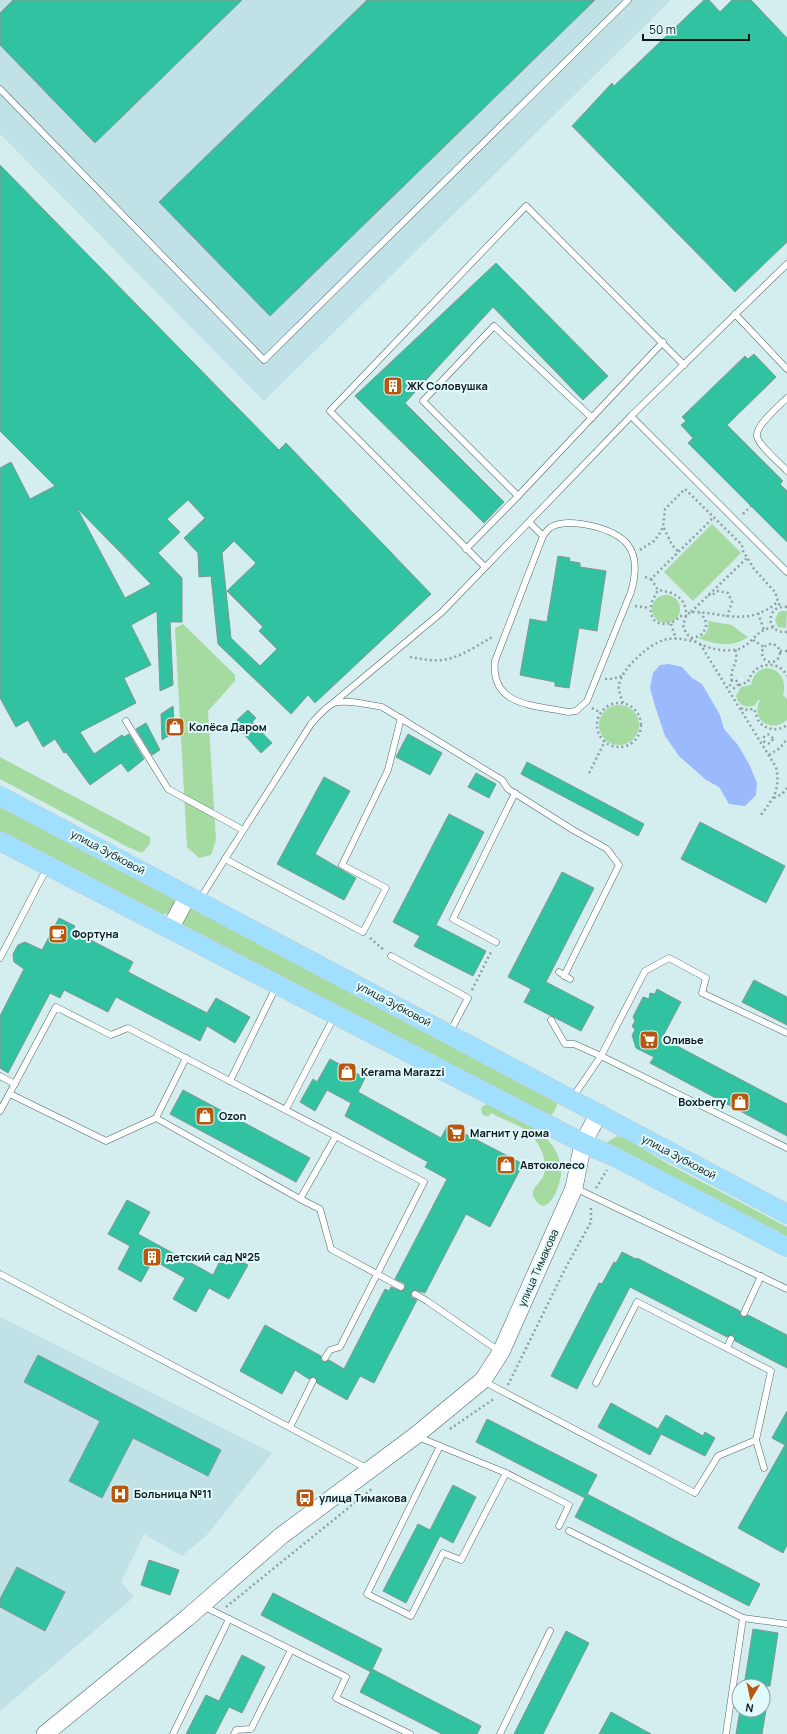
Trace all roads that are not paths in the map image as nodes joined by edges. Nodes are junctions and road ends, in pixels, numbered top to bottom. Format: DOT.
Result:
graph roads {
  1 [pos="628,0"];
  2 [pos="0,89"];
  3 [pos="787,264"];
  4 [pos="735,314"];
  5 [pos="663,342"];
  6 [pos="684,365"];
  7 [pos="787,369"];
  8 [pos="787,398"];
  9 [pos="631,416"];
  10 [pos="592,418"];
  11 [pos="787,471"];
  12 [pos="518,496"];
  13 [pos="529,522"];
  14 [pos="543,536"];
  15 [pos="466,549"];
  16 [pos="485,567"];
  17 [pos="787,572"];
  18 [pos="333,703"];
  19 [pos="401,718"];
  20 [pos="126,721"];
  21 [pos="515,793"];
  22 [pos="0,796"];
  23 [pos="243,830"];
  24 [pos="0,841"];
  25 [pos="225,859"];
  26 [pos="48,866"];
  27 [pos="194,898"];
  28 [pos="170,929"];
  29 [pos="496,942"];
  30 [pos="0,956"];
  31 [pos="391,956"];
  32 [pos="564,976"];
  33 [pos="278,985"];
  34 [pos="335,1014"];
  35 [pos="550,1020"];
  36 [pos="787,1033"];
  37 [pos="450,1034"];
  38 [pos="601,1056"];
  39 [pos="186,1058"];
  40 [pos="0,1076"];
  41 [pos="230,1081"];
  42 [pos="15,1084"];
  43 [pos="10,1094"];
  44 [pos="572,1099"];
  45 [pos="286,1109"];
  46 [pos="0,1111"];
  47 [pos="599,1113"];
  48 [pos="156,1118"];
  49 [pos="336,1136"];
  50 [pos="583,1143"];
  51 [pos="787,1148"];
  52 [pos="574,1188"];
  53 [pos="300,1199"];
  54 [pos="787,1214"];
  55 [pos="787,1247"];
  56 [pos="0,1274"];
  57 [pos="378,1275"];
  58 [pos="761,1276"];
  59 [pos="401,1287"];
  60 [pos="787,1289"];
  61 [pos="414,1294"];
  62 [pos="744,1313"];
  63 [pos="731,1339"];
  64 [pos="727,1348"];
  65 [pos="501,1352"];
  66 [pos="325,1358"];
  67 [pos="483,1380"];
  68 [pos="313,1381"];
  69 [pos="596,1383"];
  70 [pos="290,1427"];
  71 [pos="415,1436"];
  72 [pos="756,1440"];
  73 [pos="440,1446"];
  74 [pos="764,1468"];
  75 [pos="369,1470"];
  76 [pos="506,1473"];
  77 [pos="559,1526"];
  78 [pos="569,1531"];
  79 [pos="201,1606"];
  80 [pos="743,1618"];
  81 [pos="229,1619"];
  82 [pos="787,1624"];
  83 [pos="550,1630"];
  84 [pos="291,1650"];
  85 [pos="45,1734"];
  86 [pos="173,1734"];
  87 [pos="234,1734"];
  88 [pos="410,1734"];
  89 [pos="500,1734"];
  90 [pos="726,1734"];
  1 -- 2 [label="lane"];
  3 -- 4 [label="lane"];
  4 -- 6 [label="lane"];
  4 -- 7 [label="lane"];
  5 -- 6 [label="lane"];
  5 -- 10 [label="lane"];
  5 -- 15 [label="lane"];
  6 -- 9 [label="lane"];
  8 -- 11 [label="lane"];
  9 -- 13 [label="lane"];
  9 -- 17 [label="lane"];
  10 -- 12 [label="lane"];
  10 -- 12 [label="lane"];
  12 -- 15 [label="lane"];
  13 -- 14 [label="lane"];
  13 -- 16 [label="lane"];
  14 -- 14 [label="lane"];
  15 -- 16 [label="lane"];
  16 -- 18 [label="lane"];
  18 -- 19 [label="lane"];
  18 -- 23 [label="lane"];
  19 -- 21 [label="lane"];
  19 -- 25 [label="lane"];
  20 -- 23 [label="lane"];
  21 -- 29 [label="lane"];
  21 -- 32 [label="lane"];
  22 -- 27 [label="main road, улица Зубковой"];
  23 -- 25 [label="lane"];
  24 -- 26 [label="main road"];
  25 -- 27 [label="lane"];
  26 -- 28 [label="main road"];
  26 -- 30 [label="lane"];
  27 -- 28 [label="street"];
  27 -- 37 [label="main road, улица Зубковой"];
  28 -- 33 [label="main road"];
  31 -- 37 [label="lane"];
  33 -- 34 [label="main road"];
  33 -- 41 [label="lane"];
  34 -- 45 [label="lane"];
  34 -- 50 [label="main road"];
  35 -- 38 [label="lane"];
  36 -- 38 [label="lane"];
  37 -- 44 [label="main road, улица Зубковой"];
  38 -- 44 [label="lane"];
  38 -- 51 [label="lane"];
  39 -- 41 [label="lane"];
  39 -- 42 [label="lane"];
  39 -- 48 [label="lane"];
  40 -- 42 [label="lane"];
  41 -- 45 [label="lane"];
  42 -- 43 [label="lane"];
  43 -- 46 [label="lane"];
  43 -- 48 [label="lane"];
  44 -- 47 [label="main road, улица Зубковой"];
  45 -- 49 [label="lane"];
  47 -- 50 [label="street, улица Тимакова"];
  47 -- 54 [label="main road, улица Зубковой"];
  48 -- 53 [label="lane"];
  49 -- 53 [label="lane"];
  49 -- 57 [label="lane"];
  50 -- 52 [label="street, улица Тимакова"];
  50 -- 55 [label="main road"];
  52 -- 58 [label="lane"];
  52 -- 65 [label="street, улица Тимакова"];
  53 -- 57 [label="lane"];
  56 -- 70 [label="lane"];
  57 -- 59 [label="lane"];
  57 -- 66 [label="lane"];
  58 -- 60 [label="lane"];
  58 -- 62 [label="lane"];
  61 -- 65 [label="lane"];
  63 -- 64 [label="lane"];
  64 -- 69 [label="lane"];
  64 -- 72 [label="lane"];
  65 -- 67 [label="street, улица Тимакова"];
  67 -- 71 [label="street, улица Тимакова"];
  67 -- 72 [label="lane"];
  68 -- 70 [label="lane"];
  70 -- 75 [label="lane"];
  71 -- 73 [label="lane"];
  71 -- 75 [label="street, улица Тимакова"];
  72 -- 74 [label="lane"];
  73 -- 76 [label="lane"];
  73 -- 76 [label="lane"];
  75 -- 79 [label="street, улица Тимакова"];
  76 -- 77 [label="lane"];
  78 -- 80 [label="lane"];
  79 -- 81 [label="lane"];
  79 -- 85 [label="street, улица Тимакова"];
  80 -- 82 [label="lane"];
  80 -- 90 [label="lane"];
  81 -- 84 [label="lane"];
  81 -- 86 [label="lane"];
  83 -- 89 [label="lane"];
  84 -- 87 [label="lane"];
  84 -- 88 [label="lane"];
}
